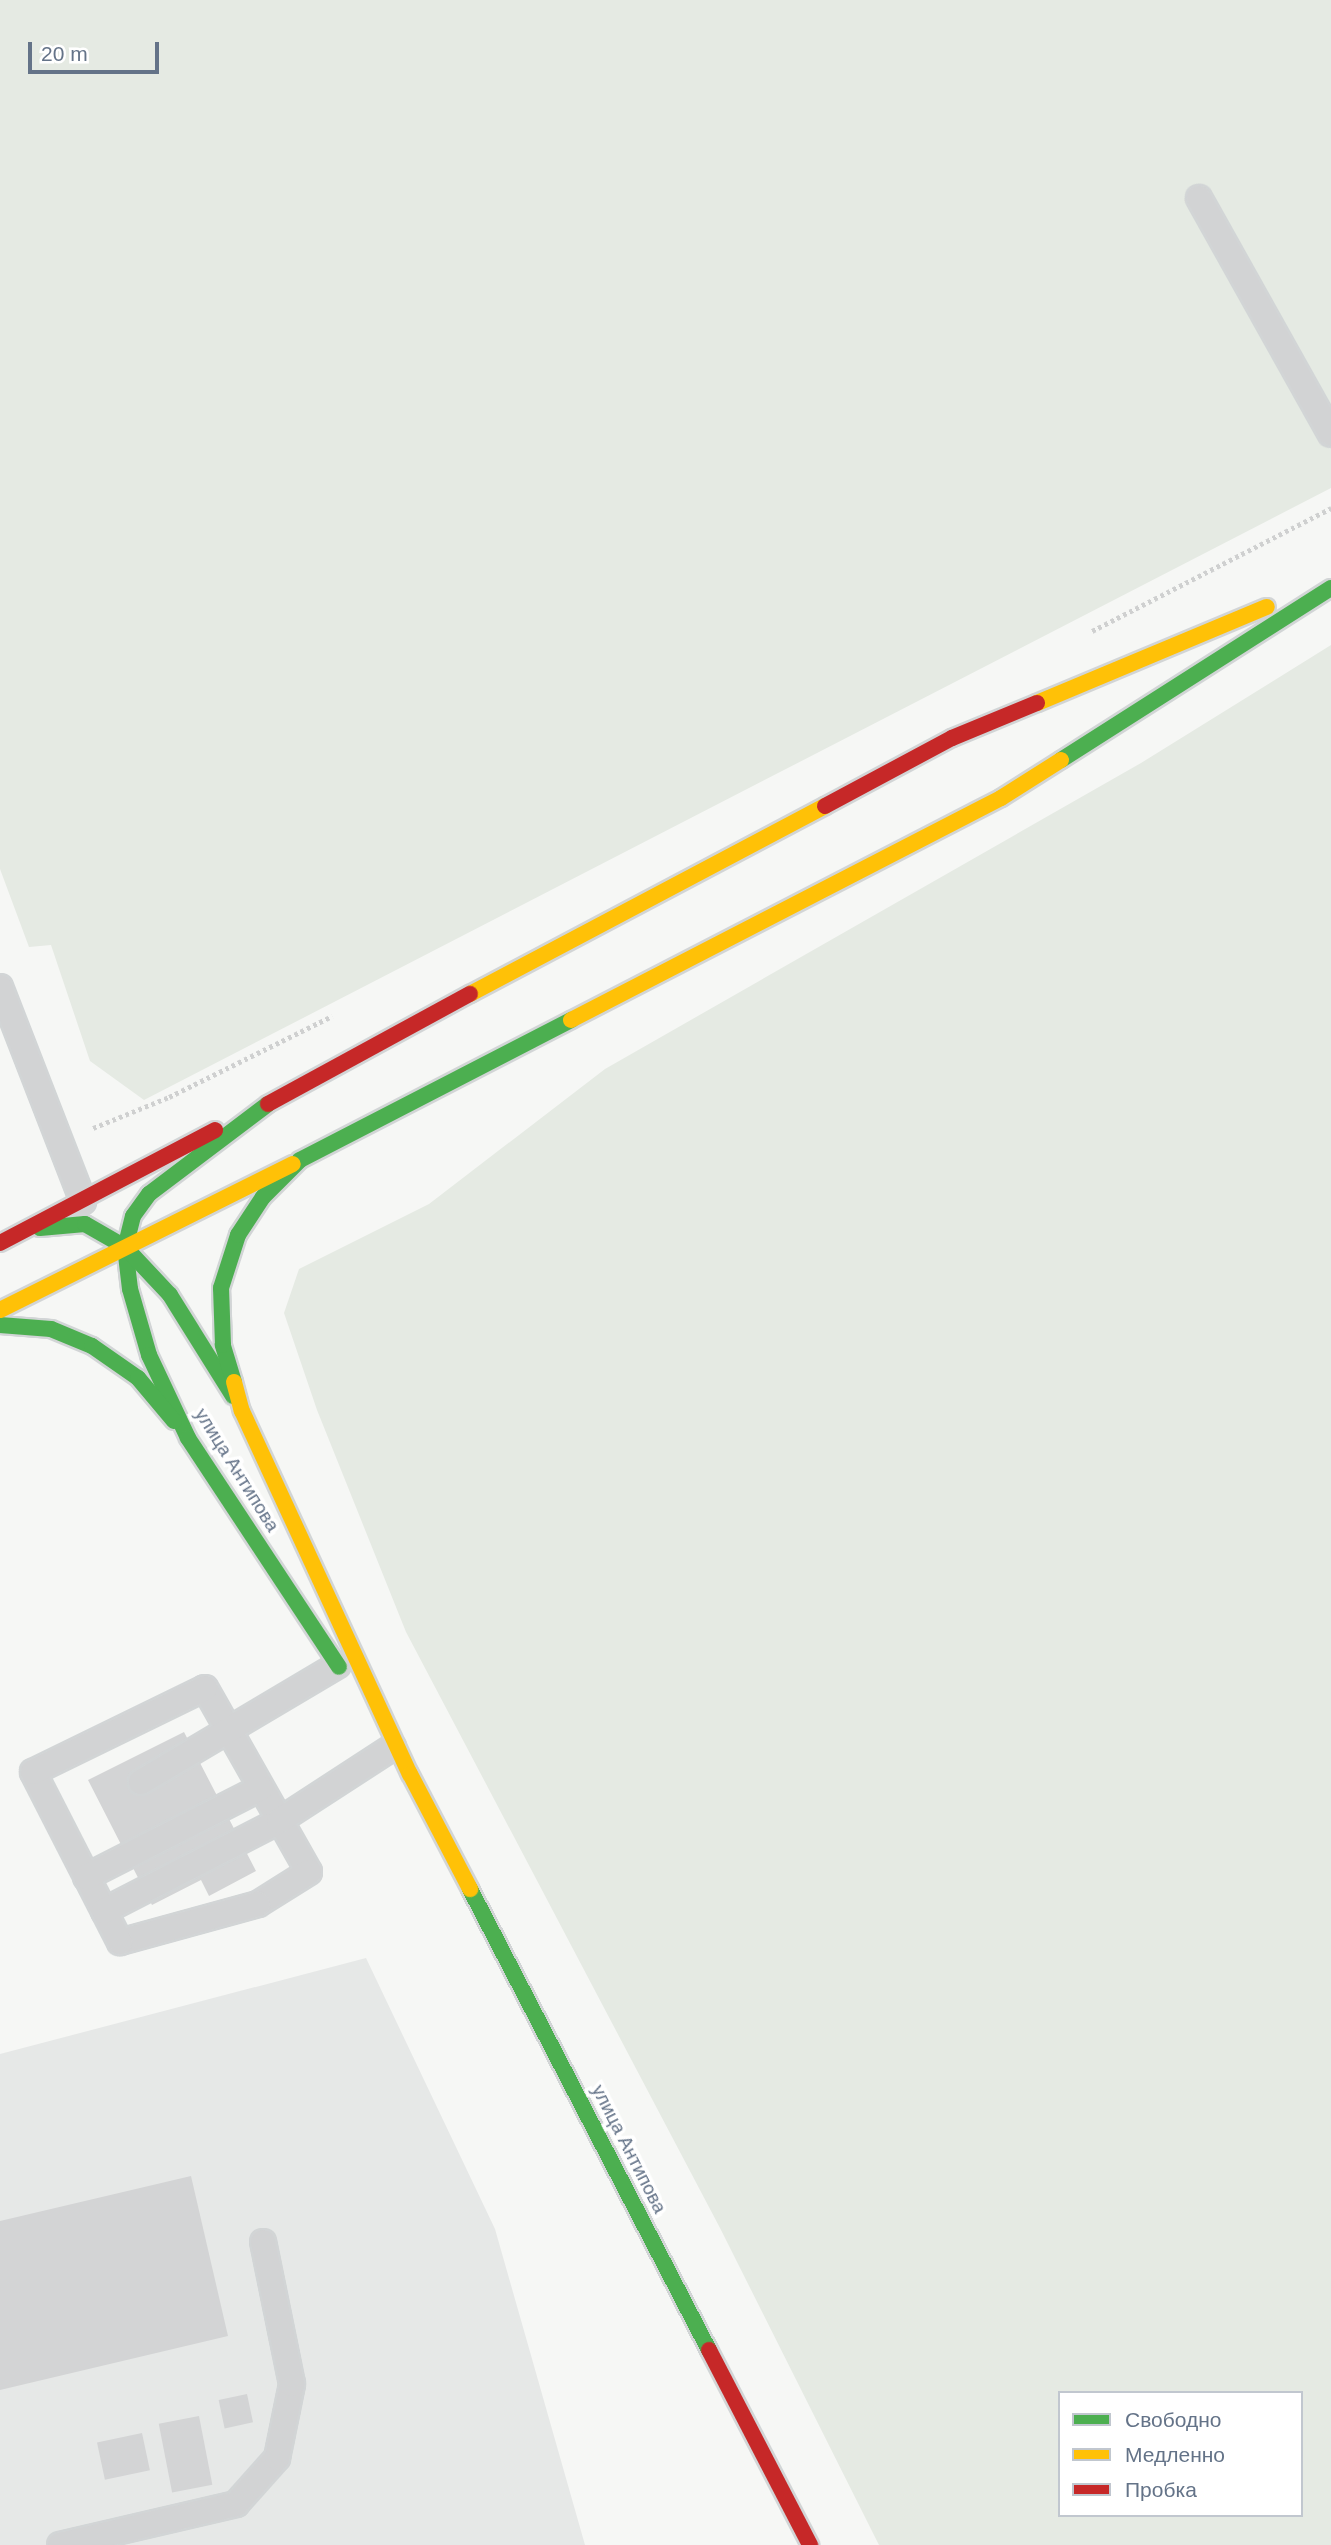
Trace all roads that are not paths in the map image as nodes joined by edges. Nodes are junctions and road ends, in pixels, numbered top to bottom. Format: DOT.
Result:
graph roads {
  1 [pos="1199,198"];
  2 [pos="1331,433"];
  3 [pos="1331,581"];
  4 [pos="1331,588"];
  5 [pos="0,987"];
  6 [pos="278,1097"];
  7 [pos="300,1160"];
  8 [pos="83,1201"];
  9 [pos="27,1229"];
  10 [pos="0,1242"];
  11 [pos="125,1247"];
  12 [pos="0,1310"];
  13 [pos="0,1325"];
  14 [pos="242,1411"];
  15 [pos="188,1438"];
  16 [pos="338,1665"];
  17 [pos="230,1732"];
  18 [pos="393,1747"];
  19 [pos="410,1774"];
  20 [pos="141,1782"];
  21 [pos="261,1788"];
  22 [pos="279,1821"];
  23 [pos="86,1877"];
  24 [pos="104,1911"];
  25 [pos="263,2242"];
  26 [pos="60,2545"];
  27 [pos="810,2545"];
  1 -- 2 [label="lane"];
  3 -- 6 [label="main road"];
  4 -- 7 [label="main road"];
  5 -- 8 [label="lane"];
  6 -- 8 [label="main road"];
  6 -- 11 [label="main road, улица Антипова"];
  7 -- 11 [label="main road"];
  7 -- 14 [label="main road, улица Антипова"];
  8 -- 9 [label="main road"];
  9 -- 10 [label="main road"];
  9 -- 11 [label="main road"];
  11 -- 12 [label="main road"];
  11 -- 14 [label="main road"];
  11 -- 15 [label="main road, улица Антипова"];
  13 -- 15 [label="main road"];
  14 -- 19 [label="main road, улица Антипова"];
  15 -- 16 [label="main road, улица Антипова"];
  16 -- 17 [label="lane"];
  16 -- 18 [label="main road, улица Антипова"];
  17 -- 20 [label="lane"];
  17 -- 21 [label="lane"];
  17 -- 23 [label="lane"];
  18 -- 19 [label="main road, улица Антипова"];
  18 -- 22 [label="lane"];
  19 -- 27 [label="main road, улица Антипова"];
  21 -- 22 [label="lane"];
  21 -- 23 [label="lane"];
  22 -- 24 [label="lane"];
  22 -- 24 [label="lane"];
  23 -- 24 [label="lane"];
  25 -- 26 [label="lane"];
}
